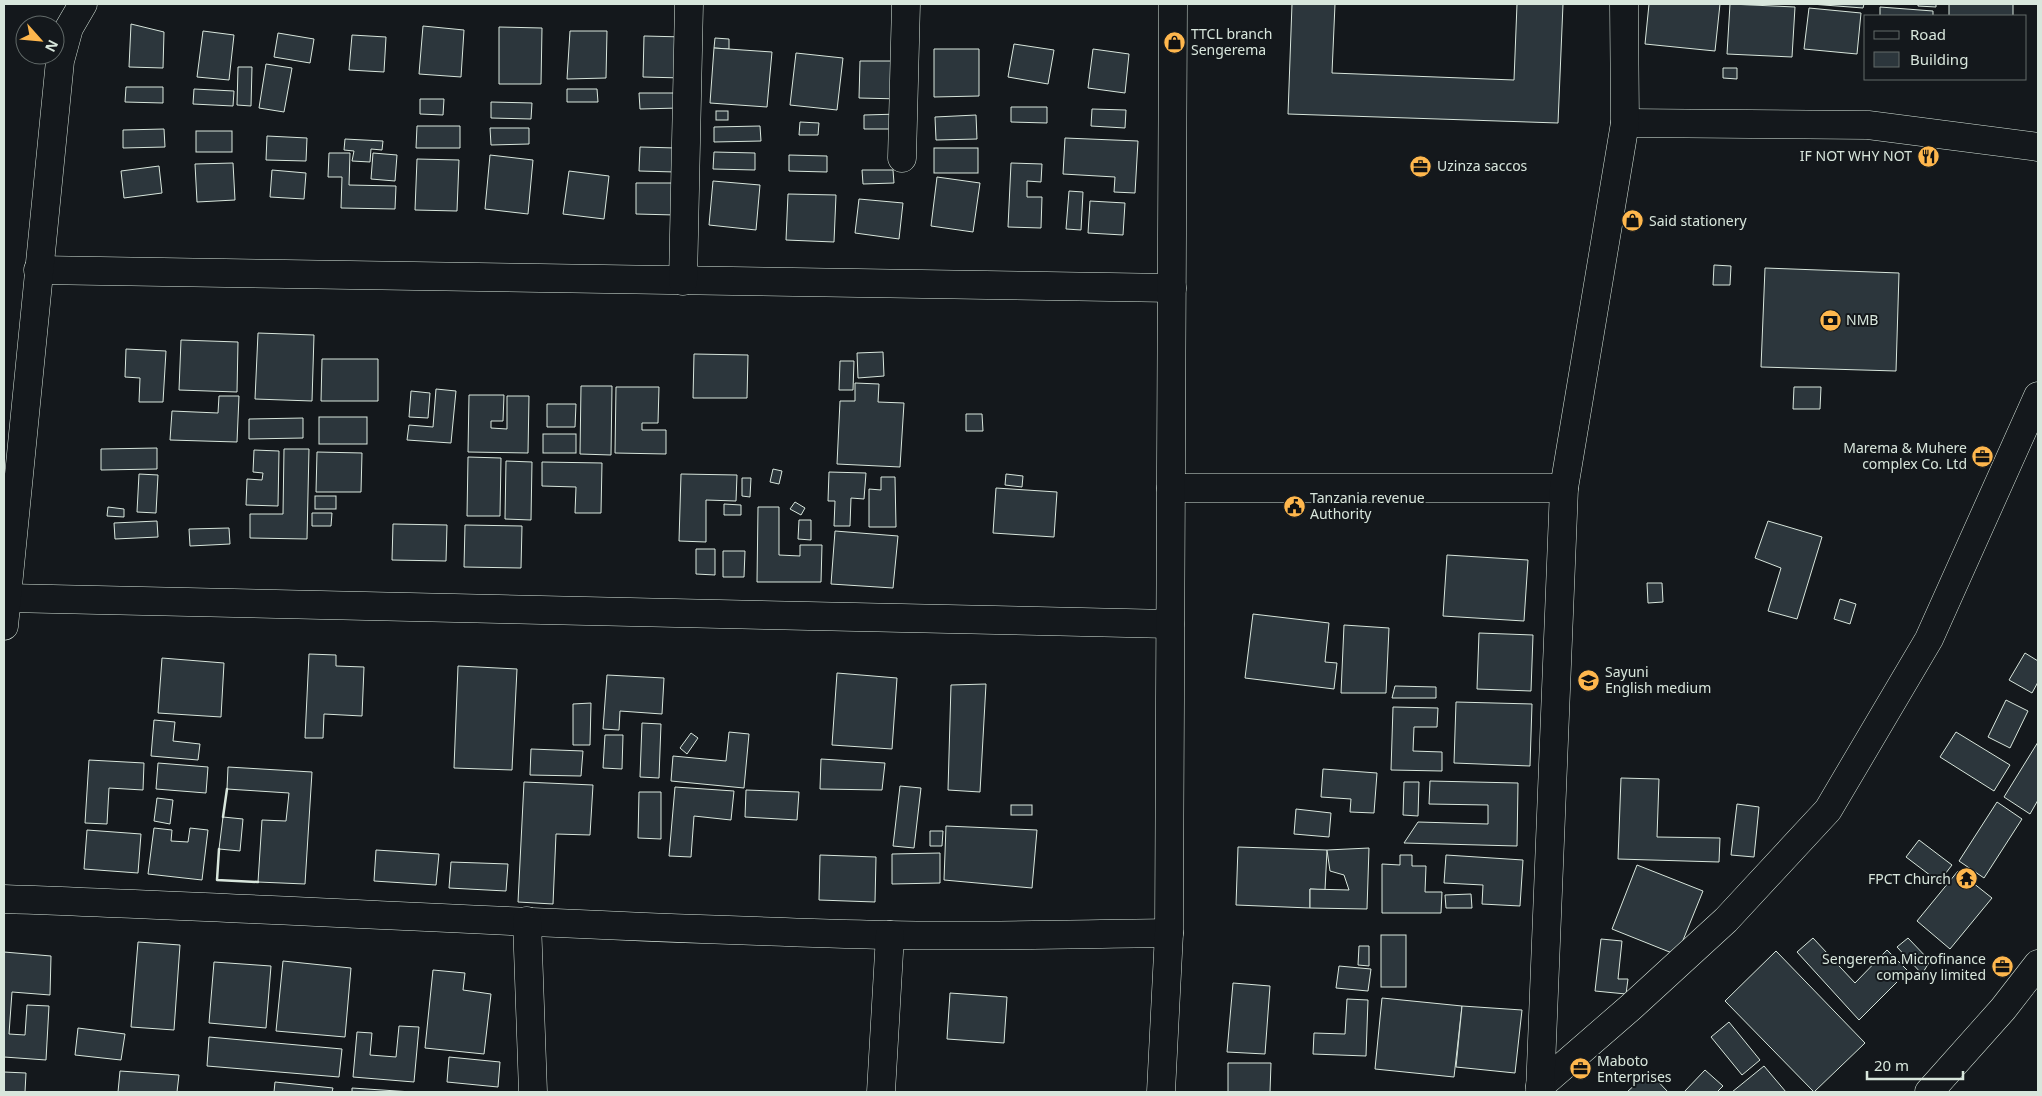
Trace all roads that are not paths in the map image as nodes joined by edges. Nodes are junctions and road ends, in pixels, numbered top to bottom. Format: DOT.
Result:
graph roads {
  1 [pos="82,4"];
  2 [pos="689,4"];
  3 [pos="906,4"];
  4 [pos="1173,4"];
  5 [pos="1624,4"];
  6 [pos="1625,122"];
  7 [pos="2038,147"];
  8 [pos="902,158"];
  9 [pos="38,270"];
  10 [pos="683,281"];
  11 [pos="1172,288"];
  12 [pos="2038,396"];
  13 [pos="1171,488"];
  14 [pos="1564,488"];
  15 [pos="7,598"];
  16 [pos="1170,624"];
  17 [pos="4,626"];
  18 [pos="4,900"];
  19 [pos="526,921"];
  20 [pos="1169,933"];
  21 [pos="890,935"];
  22 [pos="2038,964"];
  23 [pos="1540,1089"];
  24 [pos="533,1092"];
  25 [pos="882,1092"];
  26 [pos="1162,1092"];
  27 [pos="1929,1092"];
  1 -- 9 [label="main road"];
  2 -- 10 [label="main road"];
  3 -- 8 [label="main road"];
  4 -- 11 [label="main road"];
  5 -- 6 [label="main road"];
  6 -- 7 [label="main road"];
  6 -- 14 [label="main road"];
  9 -- 10 [label="main road"];
  9 -- 15 [label="main road"];
  10 -- 11 [label="main road"];
  11 -- 13 [label="main road"];
  12 -- 23 [label="main road"];
  13 -- 14 [label="main road"];
  13 -- 16 [label="main road"];
  14 -- 23 [label="main road"];
  15 -- 16 [label="main road"];
  15 -- 17 [label="main road"];
  16 -- 20 [label="main road"];
  18 -- 19 [label="main road"];
  19 -- 21 [label="main road"];
  19 -- 24 [label="main road"];
  20 -- 21 [label="main road"];
  20 -- 26 [label="main road"];
  21 -- 25 [label="main road"];
  22 -- 27 [label="main road"];
}
